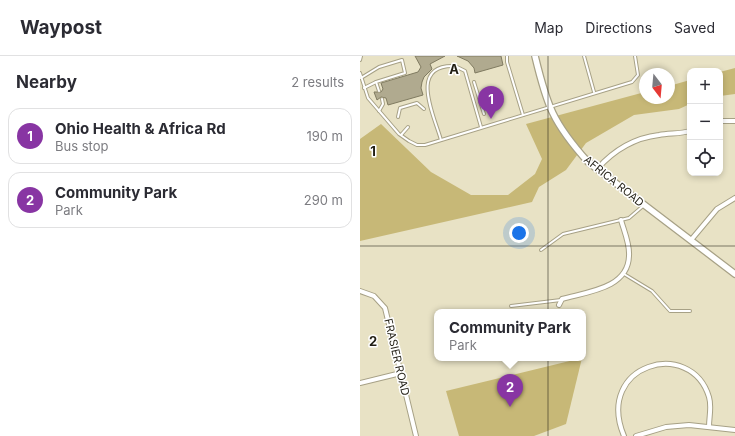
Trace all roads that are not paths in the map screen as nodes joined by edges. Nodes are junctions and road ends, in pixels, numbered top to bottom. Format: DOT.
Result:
graph roads {
  1 [pos="361,56"];
  2 [pos="507,56"];
  3 [pos="536,56"];
  4 [pos="584,56"];
  5 [pos="635,56"];
  6 [pos="360,60"];
  7 [pos="360,73"];
  8 [pos="361,78"];
  9 [pos="376,82"];
  10 [pos="474,82"];
  11 [pos="364,88"];
  12 [pos="379,91"];
  13 [pos="594,92"];
  14 [pos="478,93"];
  15 [pos="472,95"];
  16 [pos="382,99"];
  17 [pos="548,106"];
  18 [pos="424,109"];
  19 [pos="379,111"];
  20 [pos="484,114"];
  21 [pos="523,115"];
  22 [pos="398,117"];
  23 [pos="735,121"];
  24 [pos="723,122"];
  25 [pos="408,127"];
  26 [pos="481,128"];
  27 [pos="687,131"];
  28 [pos="401,135"];
  29 [pos="441,140"];
  30 [pos="596,169"];
  31 [pos="735,198"];
  32 [pos="644,205"];
  33 [pos="622,220"];
  34 [pos="691,240"];
  35 [pos="541,250"];
  36 [pos="624,274"];
  37 [pos="735,274"];
  38 [pos="360,291"];
  39 [pos="562,299"];
  40 [pos="559,305"];
  41 [pos="511,306"];
  42 [pos="690,311"];
  43 [pos="401,373"];
  44 [pos="360,383"];
  45 [pos="709,427"];
  46 [pos="735,430"];
  47 [pos="416,436"];
  48 [pos="624,436"];
  49 [pos="636,436"];
  1 -- 6 [label="lane"];
  2 -- 21 [label="lane"];
  3 -- 17 [label="street, AFRICA ROAD"];
  4 -- 13 [label="lane"];
  5 -- 13 [label="lane"];
  7 -- 8 [label="lane"];
  8 -- 9 [label="lane"];
  8 -- 11 [label="lane"];
  9 -- 11 [label="lane"];
  9 -- 12 [label="lane"];
  10 -- 14 [label="lane"];
  11 -- 19 [label="lane"];
  13 -- 17 [label="lane"];
  14 -- 15 [label="lane"];
  14 -- 20 [label="lane"];
  15 -- 26 [label="lane"];
  15 -- 29 [label="lane"];
  16 -- 19 [label="lane"];
  17 -- 21 [label="lane"];
  17 -- 30 [label="street, AFRICA ROAD"];
  18 -- 22 [label="lane"];
  19 -- 28 [label="lane"];
  21 -- 26 [label="lane"];
  23 -- 24 [label="street"];
  25 -- 28 [label="lane"];
  26 -- 29 [label="lane"];
  27 -- 30 [label="street"];
  28 -- 29 [label="lane"];
  30 -- 32 [label="street, AFRICA ROAD"];
  31 -- 34 [label="street"];
  32 -- 33 [label="lane"];
  32 -- 34 [label="street, AFRICA ROAD"];
  33 -- 35 [label="lane"];
  33 -- 36 [label="street"];
  34 -- 37 [label="street, AFRICA ROAD"];
  36 -- 39 [label="street"];
  36 -- 42 [label="lane"];
  38 -- 43 [label="street, FRASIER ROAD"];
  39 -- 40 [label="street"];
  39 -- 41 [label="lane"];
  43 -- 44 [label="street"];
  43 -- 47 [label="street, FRASIER ROAD"];
  45 -- 46 [label="street"];
  45 -- 48 [label="street"];
  45 -- 49 [label="street"];
}
